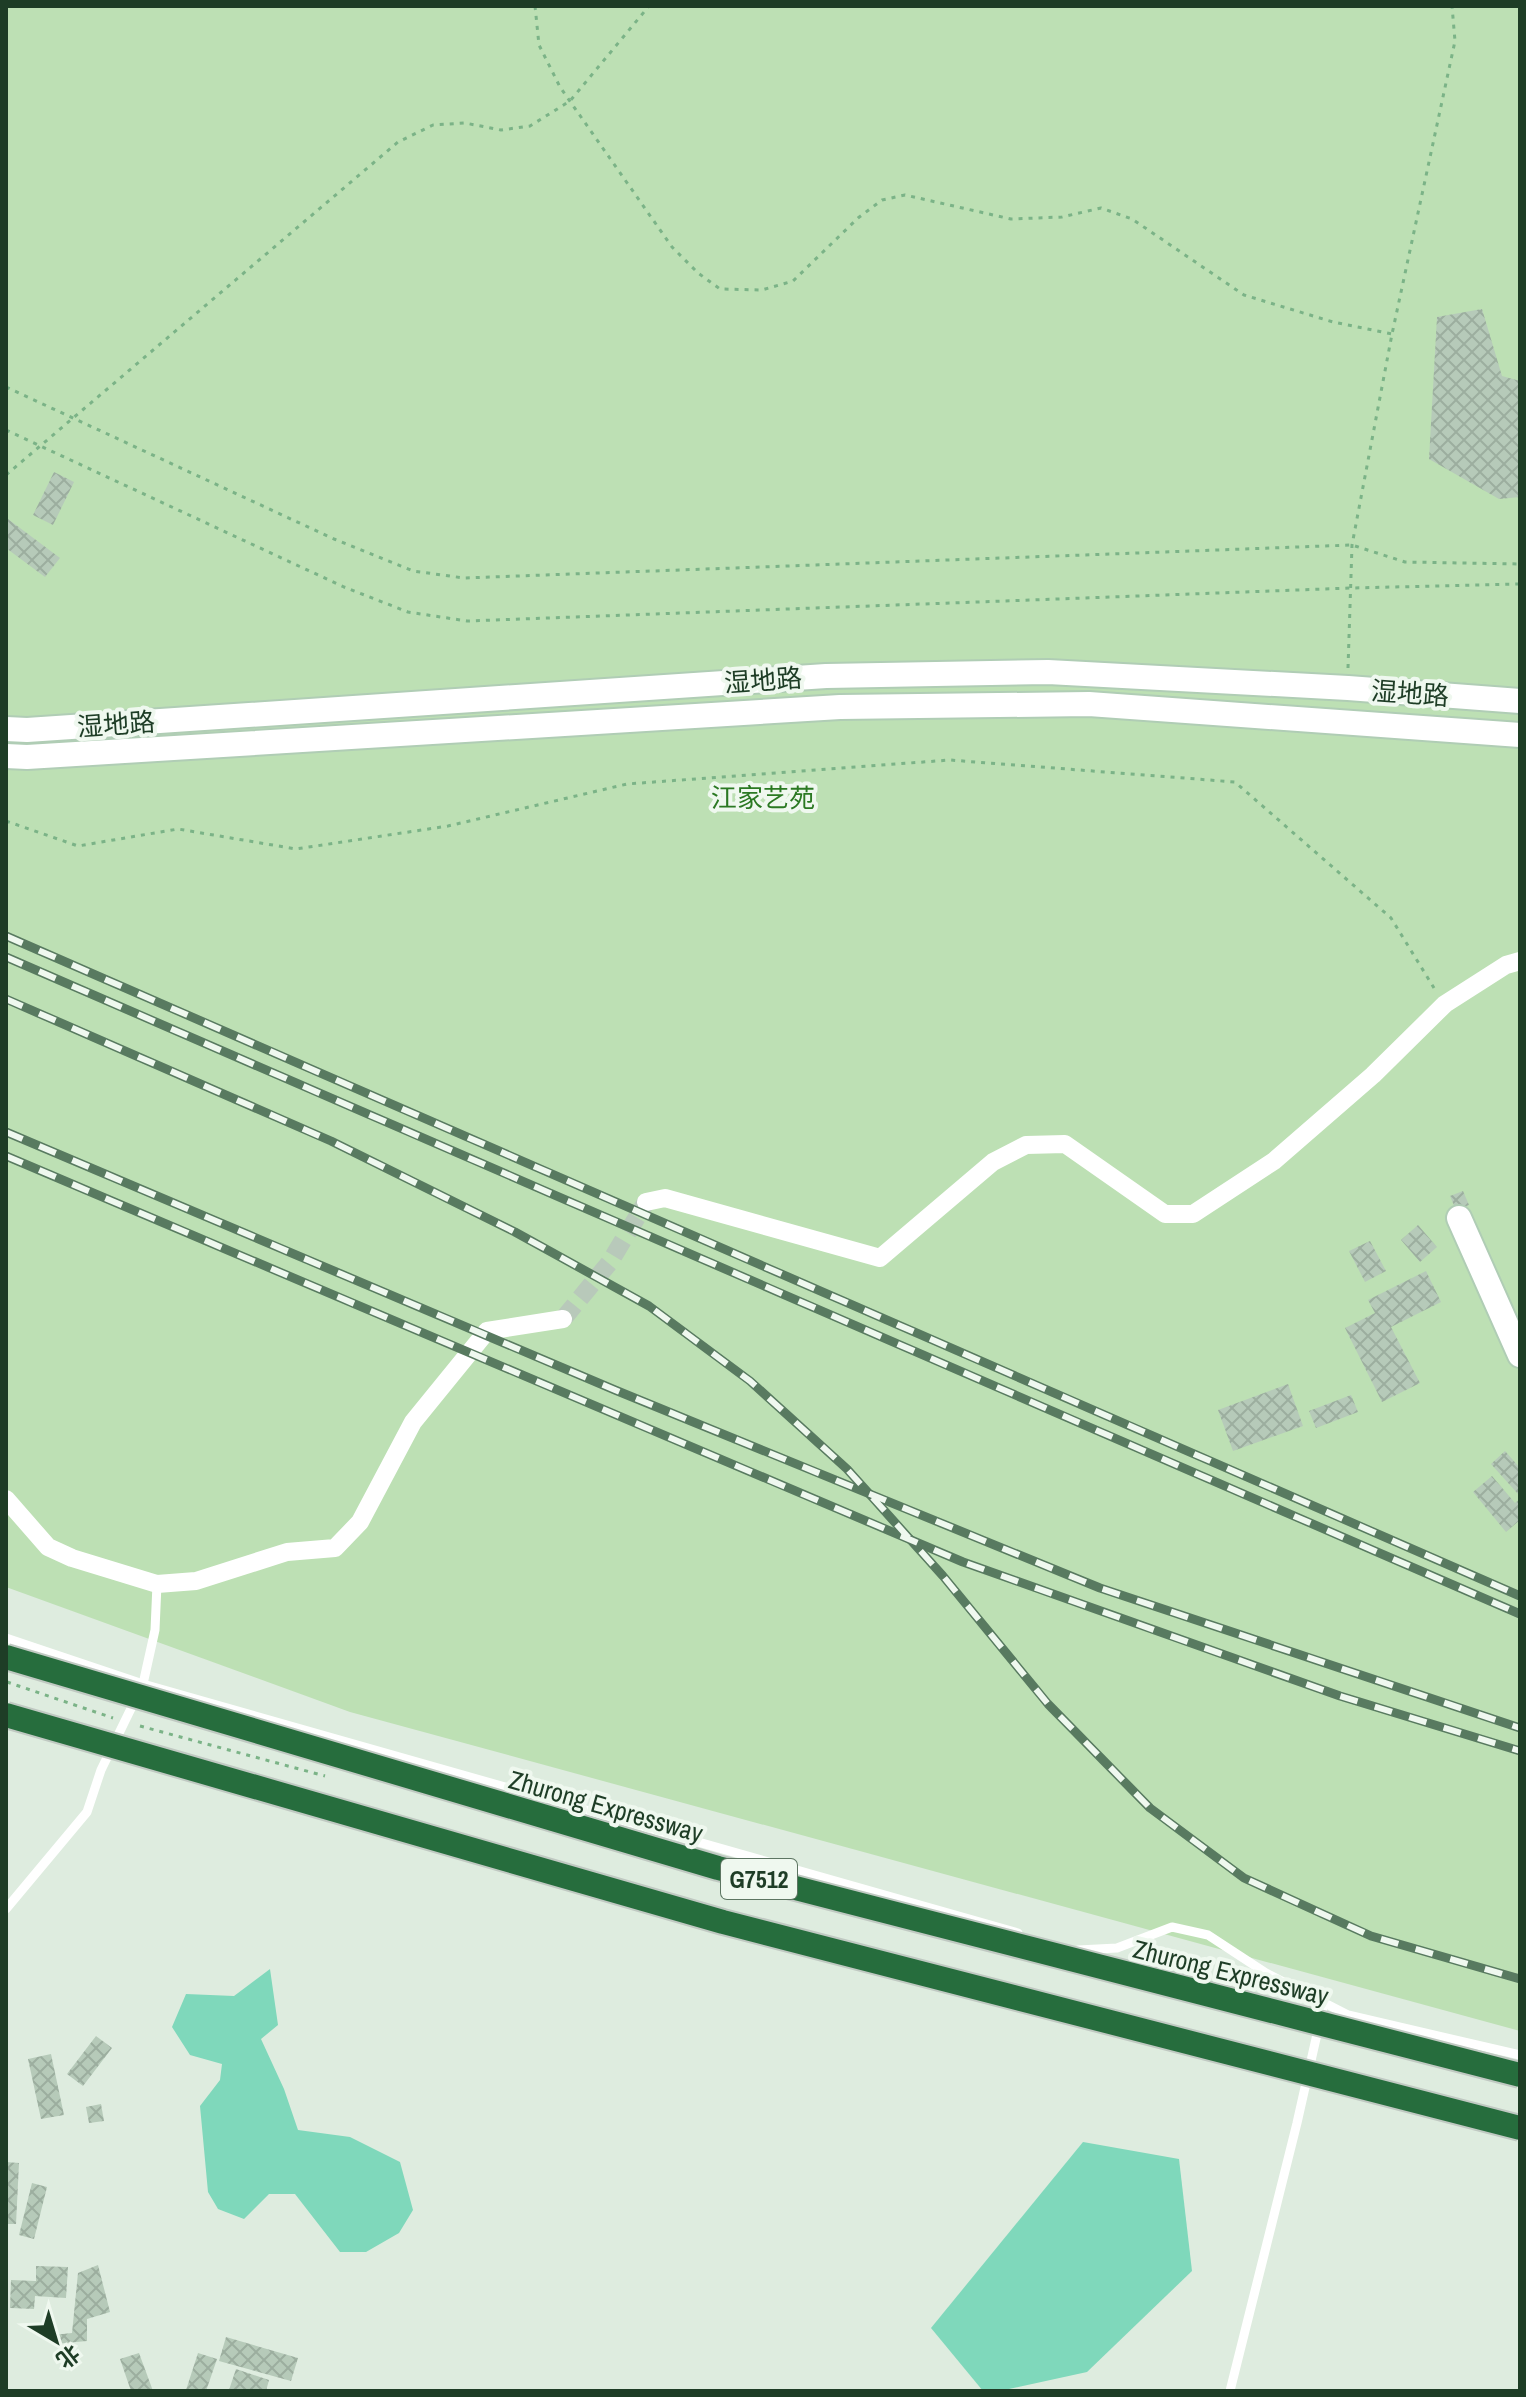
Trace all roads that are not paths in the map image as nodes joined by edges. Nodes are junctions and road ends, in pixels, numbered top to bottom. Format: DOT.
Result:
graph roads {
  1 [pos="1520,701"];
  2 [pos="6,729"];
  3 [pos="1520,735"];
  4 [pos="6,756"];
  5 [pos="1520,961"];
  6 [pos="646,1202"];
  7 [pos="1459,1218"];
  8 [pos="563,1319"];
  9 [pos="1520,1355"];
  10 [pos="6,1499"];
  11 [pos="157,1584"];
  12 [pos="6,1638"];
  13 [pos="6,1657"];
  14 [pos="143,1684"];
  15 [pos="6,1715"];
  16 [pos="6,1909"];
  17 [pos="1022,1934"];
  18 [pos="1067,1947"];
  19 [pos="1324,2003"];
  20 [pos="1520,2055"];
  21 [pos="1520,2075"];
  22 [pos="1520,2128"];
  23 [pos="1230,2391"];
  1 -- 2 [label="street, 湿地路"];
  3 -- 4 [label="street, 湿地路"];
  5 -- 6 [label="street"];
  7 -- 9 [label="street"];
  8 -- 11 [label="street"];
  10 -- 11 [label="street"];
  11 -- 14 [label="lane"];
  12 -- 14 [label="lane"];
  13 -- 21 [label="highway, Zhurong Expressway / G7512, bridge"];
  14 -- 16 [label="lane"];
  14 -- 17 [label="lane"];
  15 -- 22 [label="highway, G7512, bridge"];
  18 -- 19 [label="lane"];
  19 -- 20 [label="lane"];
  19 -- 23 [label="lane"];
}
